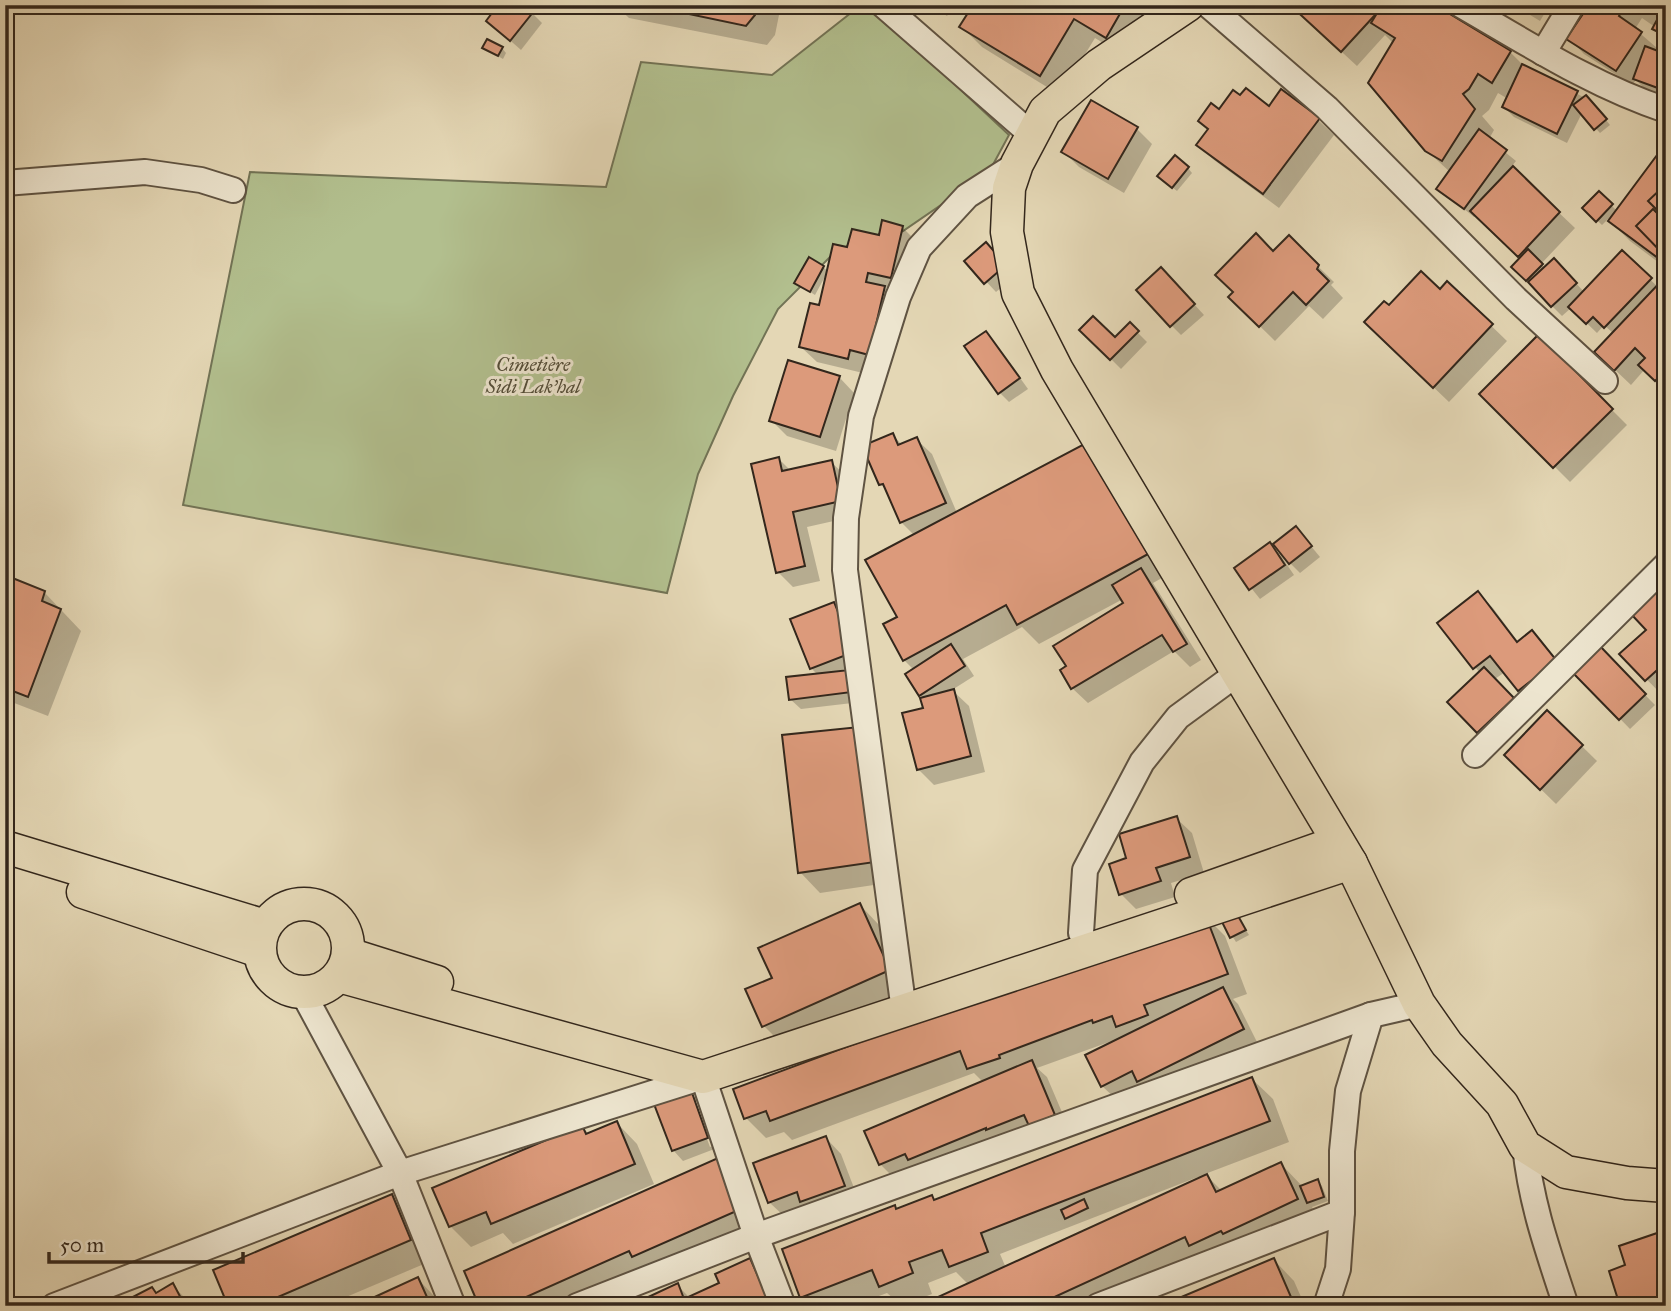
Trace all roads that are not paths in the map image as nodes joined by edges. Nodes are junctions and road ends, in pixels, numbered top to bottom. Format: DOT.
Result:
graph roads {
  1 [pos="883,5"];
  2 [pos="1188,5"];
  3 [pos="1208,5"];
  4 [pos="1461,5"];
  5 [pos="1572,5"];
  6 [pos="1543,53"];
  7 [pos="1666,110"];
  8 [pos="1032,135"];
  9 [pos="1017,164"];
  10 [pos="5,184"];
  11 [pos="233,190"];
  12 [pos="1605,381"];
  13 [pos="1666,565"];
  14 [pos="1238,673"];
  15 [pos="1475,755"];
  16 [pos="5,847"];
  17 [pos="1345,852"];
  18 [pos="5,866"];
  19 [pos="1081,933"];
  20 [pos="262,938"];
  21 [pos="343,965"];
  22 [pos="303,993"];
  23 [pos="902,996"];
  24 [pos="1419,1004"];
  25 [pos="1371,1015"];
  26 [pos="704,1077"];
  27 [pos="1524,1146"];
  28 [pos="400,1173"];
  29 [pos="1666,1186"];
  30 [pos="1342,1212"];
  31 [pos="755,1236"];
  32 [pos="54,1306"];
  33 [pos="453,1306"];
  34 [pos="577,1306"];
  35 [pos="783,1306"];
  36 [pos="1098,1306"];
  37 [pos="1326,1306"];
  38 [pos="1566,1306"];
  1 -- 8 [label="street"];
  2 -- 8 [label="main road"];
  3 -- 12 [label="street"];
  4 -- 6 [label="street"];
  5 -- 6 [label="street"];
  6 -- 7 [label="street"];
  8 -- 9 [label="main road"];
  9 -- 14 [label="main road"];
  9 -- 23 [label="street"];
  10 -- 11 [label="street"];
  13 -- 15 [label="street"];
  14 -- 17 [label="main road"];
  14 -- 19 [label="street"];
  16 -- 20 [label="main road"];
  17 -- 19 [label="main road"];
  17 -- 24 [label="main road"];
  17 -- 26 [label="main road"];
  18 -- 20 [label="main road"];
  19 -- 23 [label="main road"];
  20 -- 21 [label="main road"];
  20 -- 22 [label="main road"];
  21 -- 22 [label="main road"];
  21 -- 23 [label="main road"];
  21 -- 26 [label="main road"];
  22 -- 28 [label="street"];
  24 -- 25 [label="street"];
  24 -- 27 [label="main road"];
  25 -- 30 [label="street"];
  25 -- 31 [label="street"];
  26 -- 28 [label="street"];
  26 -- 31 [label="street"];
  27 -- 29 [label="main road"];
  27 -- 38 [label="street"];
  28 -- 32 [label="street"];
  28 -- 33 [label="street"];
  30 -- 36 [label="street"];
  30 -- 37 [label="street"];
  31 -- 34 [label="street"];
  31 -- 35 [label="street"];
}
